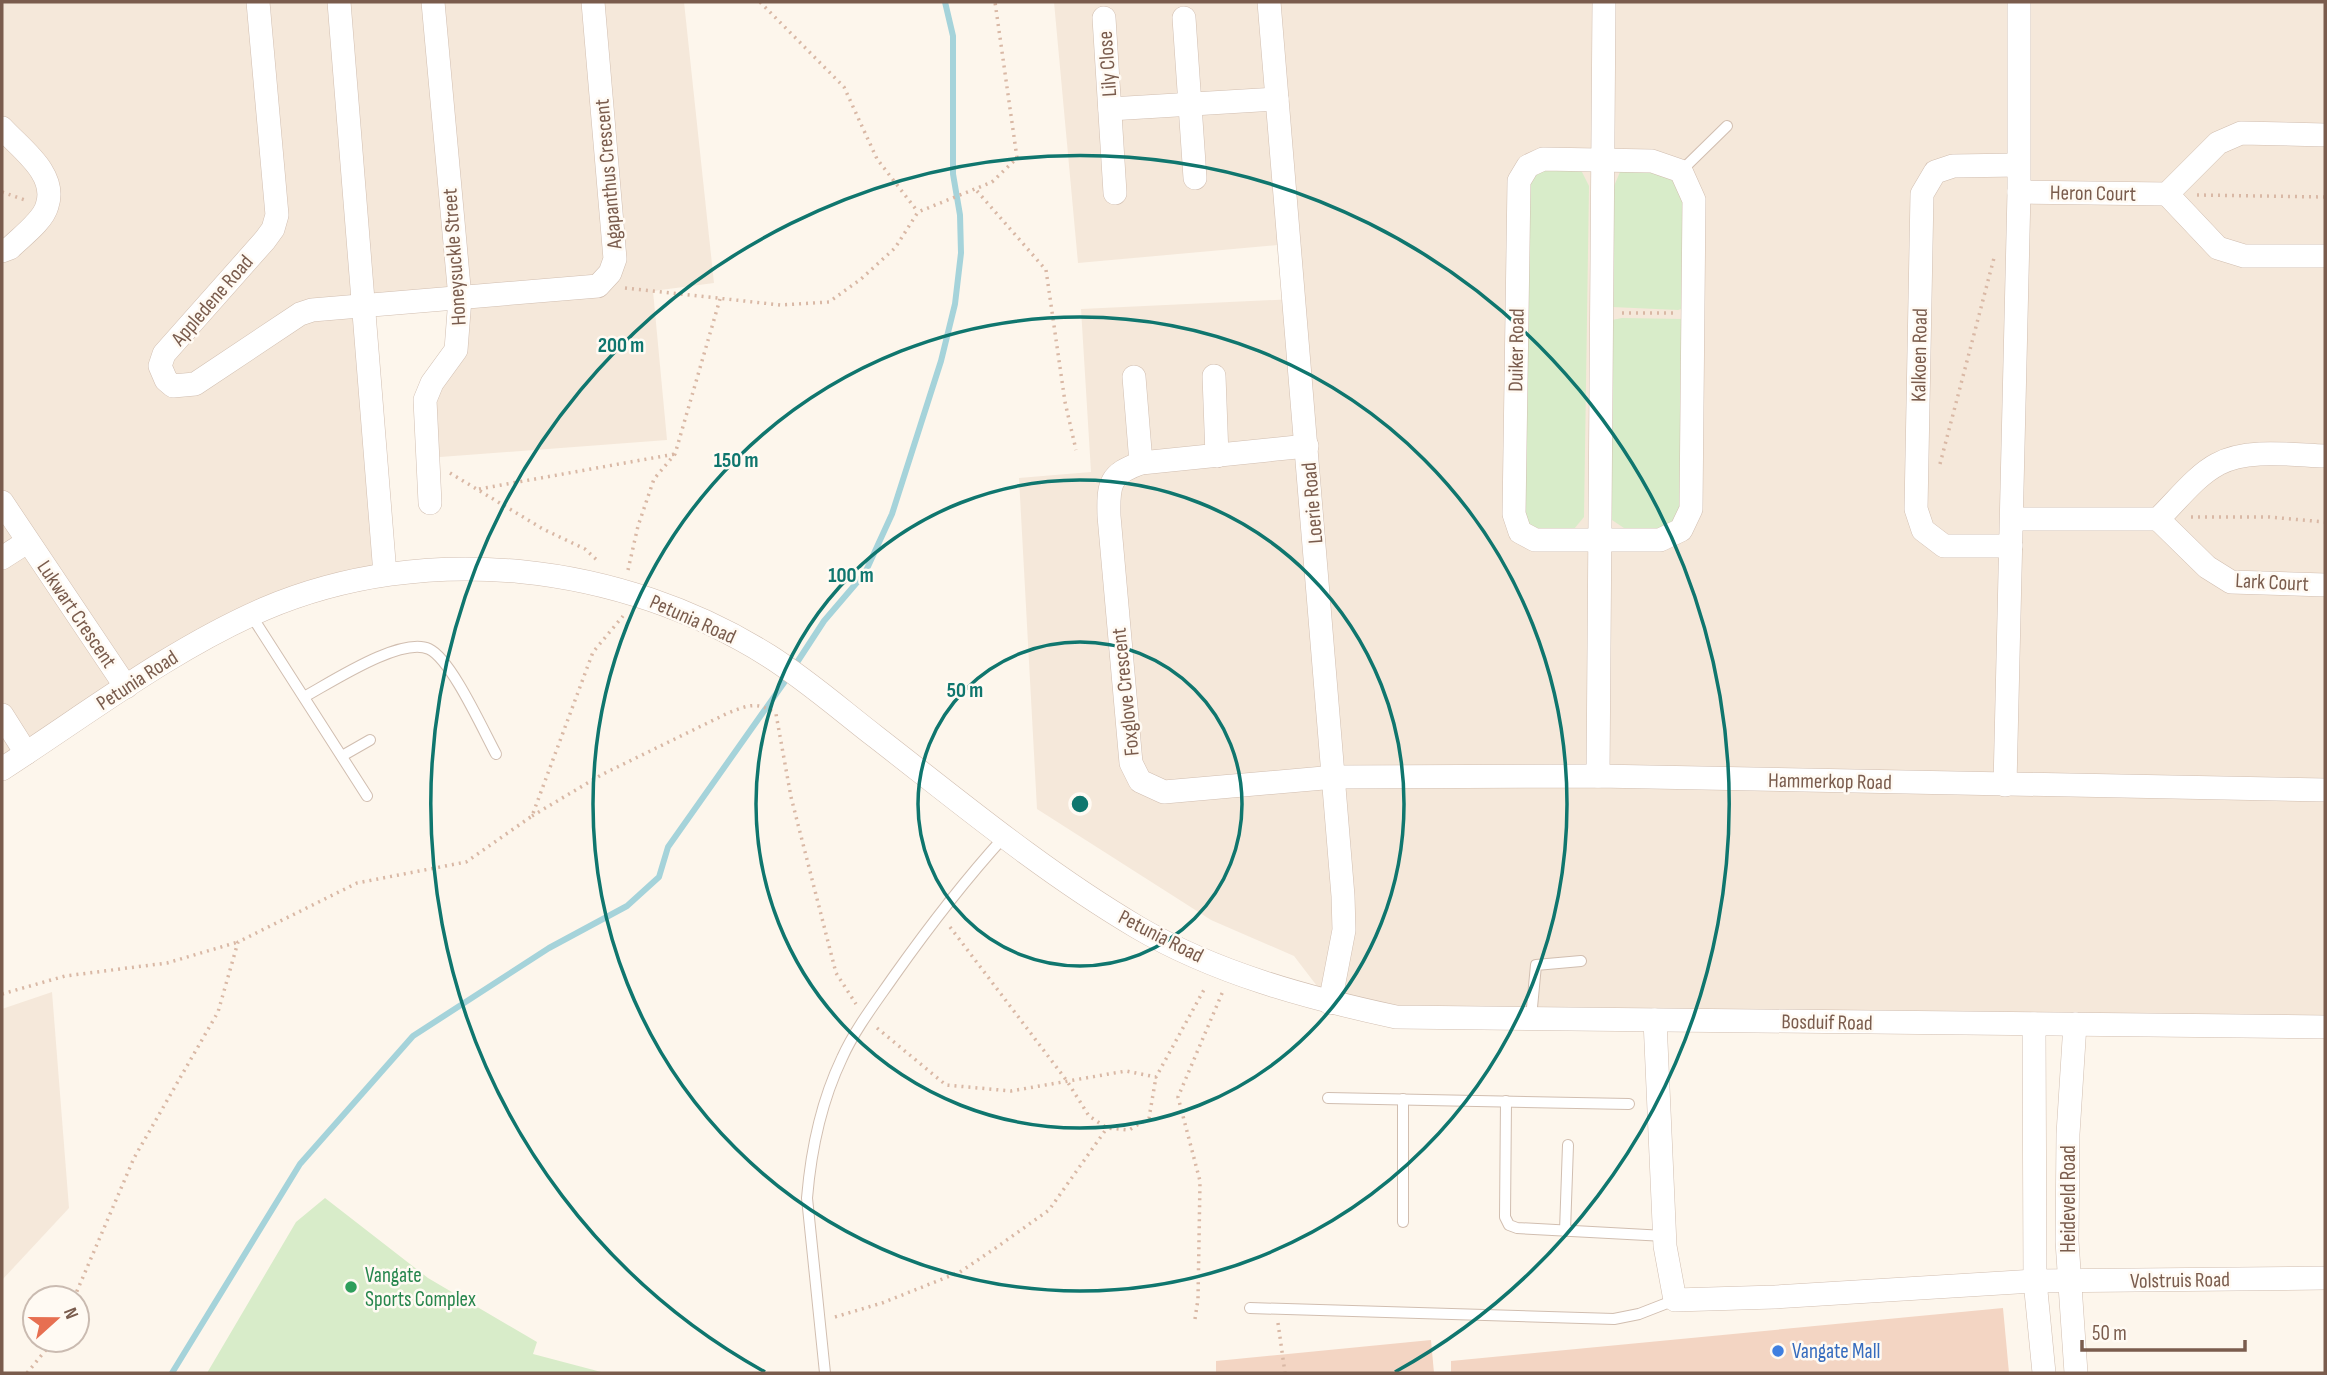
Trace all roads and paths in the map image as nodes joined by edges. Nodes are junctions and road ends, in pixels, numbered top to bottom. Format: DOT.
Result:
graph roads {
  1 [pos="258,2"];
  2 [pos="339,2"];
  3 [pos="433,2"];
  4 [pos="593,2"];
  5 [pos="760,2"];
  6 [pos="995,2"];
  7 [pos="1269,2"];
  8 [pos="1604,2"];
  9 [pos="2019,2"];
  10 [pos="1104,18"];
  11 [pos="1184,18"];
  12 [pos="1277,99"];
  13 [pos="1189,104"];
  14 [pos="1110,109"];
  15 [pos="1727,126"];
  16 [pos="2,128"];
  17 [pos="2325,135"];
  18 [pos="1604,160"];
  19 [pos="2018,165"];
  20 [pos="1681,171"];
  21 [pos="1195,178"];
  22 [pos="977,191"];
  23 [pos="2019,192"];
  24 [pos="1115,193"];
  25 [pos="2167,194"];
  26 [pos="2325,197"];
  27 [pos="918,212"];
  28 [pos="1997,246"];
  29 [pos="2,250"];
  30 [pos="2325,256"];
  31 [pos="598,285"];
  32 [pos="460,298"];
  33 [pos="720,299"];
  34 [pos="364,306"];
  35 [pos="1609,312"];
  36 [pos="1683,313"];
  37 [pos="1214,376"];
  38 [pos="1134,377"];
  39 [pos="1307,446"];
  40 [pos="1076,450"];
  41 [pos="675,454"];
  42 [pos="1217,456"];
  43 [pos="2325,456"];
  44 [pos="427,458"];
  45 [pos="1142,463"];
  46 [pos="1937,476"];
  47 [pos="477,489"];
  48 [pos="2,502"];
  49 [pos="430,503"];
  50 [pos="2012,519"];
  51 [pos="2158,519"];
  52 [pos="2325,522"];
  53 [pos="27,542"];
  54 [pos="1599,542"];
  55 [pos="2011,546"];
  56 [pos="2,558"];
  57 [pos="605,567"];
  58 [pos="628,573"];
  59 [pos="385,574"];
  60 [pos="2325,585"];
  61 [pos="628,609"];
  62 [pos="251,615"];
  63 [pos="126,687"];
  64 [pos="304,697"];
  65 [pos="2,715"];
  66 [pos="370,740"];
  67 [pos="26,753"];
  68 [pos="496,754"];
  69 [pos="342,756"];
  70 [pos="2,769"];
  71 [pos="1598,776"];
  72 [pos="1335,777"];
  73 [pos="2005,785"];
  74 [pos="2325,790"];
  75 [pos="367,796"];
  76 [pos="532,816"];
  77 [pos="1004,837"];
  78 [pos="939,913"];
  79 [pos="239,942"];
  80 [pos="1581,961"];
  81 [pos="1207,984"];
  82 [pos="1223,991"];
  83 [pos="2,993"];
  84 [pos="1331,1003"];
  85 [pos="865,1018"];
  86 [pos="1531,1018"];
  87 [pos="1655,1020"];
  88 [pos="2035,1024"];
  89 [pos="2075,1024"];
  90 [pos="2325,1027"];
  91 [pos="1156,1077"];
  92 [pos="1067,1081"];
  93 [pos="1328,1098"];
  94 [pos="1403,1099"];
  95 [pos="1506,1101"];
  96 [pos="1629,1104"];
  97 [pos="1107,1128"];
  98 [pos="1568,1145"];
  99 [pos="1403,1223"];
  100 [pos="1565,1231"];
  101 [pos="1665,1236"];
  102 [pos="2325,1278"];
  103 [pos="2035,1281"];
  104 [pos="2067,1282"];
  105 [pos="80,1284"];
  106 [pos="1675,1300"];
  107 [pos="1250,1308"];
  108 [pos="1276,1310"];
  109 [pos="1195,1319"];
  110 [pos="820,1321"];
  111 [pos="43,1354"];
  112 [pos="27,1373"];
  113 [pos="825,1373"];
  114 [pos="1285,1373"];
  115 [pos="2043,1373"];
  116 [pos="2076,1373"];
  1 -- 34 [label="street, Appledene Road"];
  2 -- 34 [label="street"];
  3 -- 32 [label="street, Honeysuckle Street"];
  4 -- 31 [label="street, Agapanthus Crescent"];
  5 -- 27 [label="path"];
  6 -- 22 [label="path"];
  7 -- 12 [label="street, Loerie Road"];
  8 -- 18 [label="street"];
  9 -- 19 [label="street"];
  10 -- 14 [label="street, Lily Close"];
  11 -- 13 [label="street"];
  12 -- 13 [label="street, Lily Close"];
  12 -- 39 [label="street, Loerie Road"];
  13 -- 14 [label="street, Lily Close"];
  13 -- 21 [label="street"];
  14 -- 24 [label="street, Lily Close"];
  15 -- 20 [label="lane"];
  16 -- 29 [label="street"];
  17 -- 25 [label="street, Heron Court"];
  18 -- 20 [label="street, Duiker Road"];
  18 -- 54 [label="street"];
  18 -- 54 [label="street, Duiker Road"];
  19 -- 23 [label="street"];
  19 -- 55 [label="street, Kalkoen Road"];
  20 -- 54 [label="street, Duiker Road"];
  22 -- 27 [label="path"];
  22 -- 40 [label="path"];
  23 -- 25 [label="street, Heron Court"];
  23 -- 50 [label="street"];
  25 -- 26 [label="path"];
  25 -- 30 [label="street, Heron Court"];
  27 -- 33 [label="path"];
  28 -- 46 [label="path"];
  31 -- 32 [label="street"];
  31 -- 33 [label="path"];
  32 -- 34 [label="street"];
  32 -- 44 [label="street, Honeysuckle Street"];
  33 -- 41 [label="path"];
  34 -- 59 [label="street"];
  35 -- 36 [label="path"];
  37 -- 42 [label="street"];
  38 -- 45 [label="street"];
  39 -- 42 [label="street, Foxglove Crescent"];
  39 -- 72 [label="street, Loerie Road"];
  41 -- 47 [label="path"];
  41 -- 58 [label="path"];
  42 -- 45 [label="street, Foxglove Crescent"];
  43 -- 51 [label="street"];
  44 -- 47 [label="path"];
  44 -- 49 [label="street, Honeysuckle Street"];
  45 -- 72 [label="street, Foxglove Crescent"];
  47 -- 57 [label="path"];
  48 -- 53 [label="street, Lukwart Crescent"];
  50 -- 51 [label="street"];
  50 -- 55 [label="street"];
  51 -- 52 [label="path"];
  51 -- 60 [label="street, Lark Court"];
  53 -- 56 [label="street, Lukwart Crescent"];
  53 -- 63 [label="street, Lukwart Crescent"];
  54 -- 71 [label="street"];
  55 -- 73 [label="street"];
  59 -- 62 [label="street, Petunia Road"];
  59 -- 77 [label="street, Petunia Road"];
  61 -- 76 [label="path"];
  62 -- 63 [label="street, Petunia Road"];
  62 -- 64 [label="lane"];
  63 -- 67 [label="street, Petunia Road"];
  64 -- 68 [label="lane"];
  64 -- 69 [label="lane"];
  65 -- 67 [label="street"];
  66 -- 69 [label="lane"];
  67 -- 70 [label="street, Petunia Road"];
  69 -- 75 [label="lane"];
  71 -- 72 [label="street, Hammerkop Road"];
  71 -- 73 [label="street, Hammerkop Road"];
  72 -- 84 [label="street, Loerie Road"];
  73 -- 74 [label="street, Hammerkop Road"];
  76 -- 79 [label="path"];
  76 -- 85 [label="path"];
  77 -- 78 [label="lane"];
  77 -- 84 [label="street, Petunia Road"];
  78 -- 85 [label="lane"];
  78 -- 92 [label="path"];
  79 -- 83 [label="path"];
  79 -- 105 [label="path"];
  80 -- 86 [label="lane"];
  81 -- 91 [label="path"];
  82 -- 109 [label="path"];
  84 -- 86 [label="street, Bosduif Road"];
  85 -- 92 [label="path"];
  85 -- 110 [label="lane"];
  86 -- 87 [label="street, Bosduif Road"];
  87 -- 88 [label="street, Bosduif Road"];
  87 -- 101 [label="street"];
  88 -- 89 [label="street, Bosduif Road"];
  88 -- 103 [label="street, Heideveld Road"];
  89 -- 90 [label="street, Bosduif Road"];
  89 -- 104 [label="street, Heideveld Road"];
  91 -- 92 [label="path"];
  91 -- 97 [label="path"];
  92 -- 97 [label="path"];
  93 -- 94 [label="lane"];
  94 -- 95 [label="lane"];
  94 -- 99 [label="lane"];
  95 -- 96 [label="lane"];
  95 -- 100 [label="lane"];
  97 -- 110 [label="path"];
  98 -- 100 [label="lane"];
  100 -- 101 [label="lane"];
  101 -- 106 [label="street"];
  102 -- 104 [label="street, Volstruis Road"];
  103 -- 104 [label="street, Volstruis Road"];
  103 -- 106 [label="street, Volstruis Road"];
  103 -- 115 [label="street, Heideveld Road"];
  104 -- 116 [label="street, Heideveld Road"];
  106 -- 108 [label="lane"];
  107 -- 108 [label="lane"];
  108 -- 114 [label="path"];
  110 -- 113 [label="lane"];
  111 -- 112 [label="path"];
}
